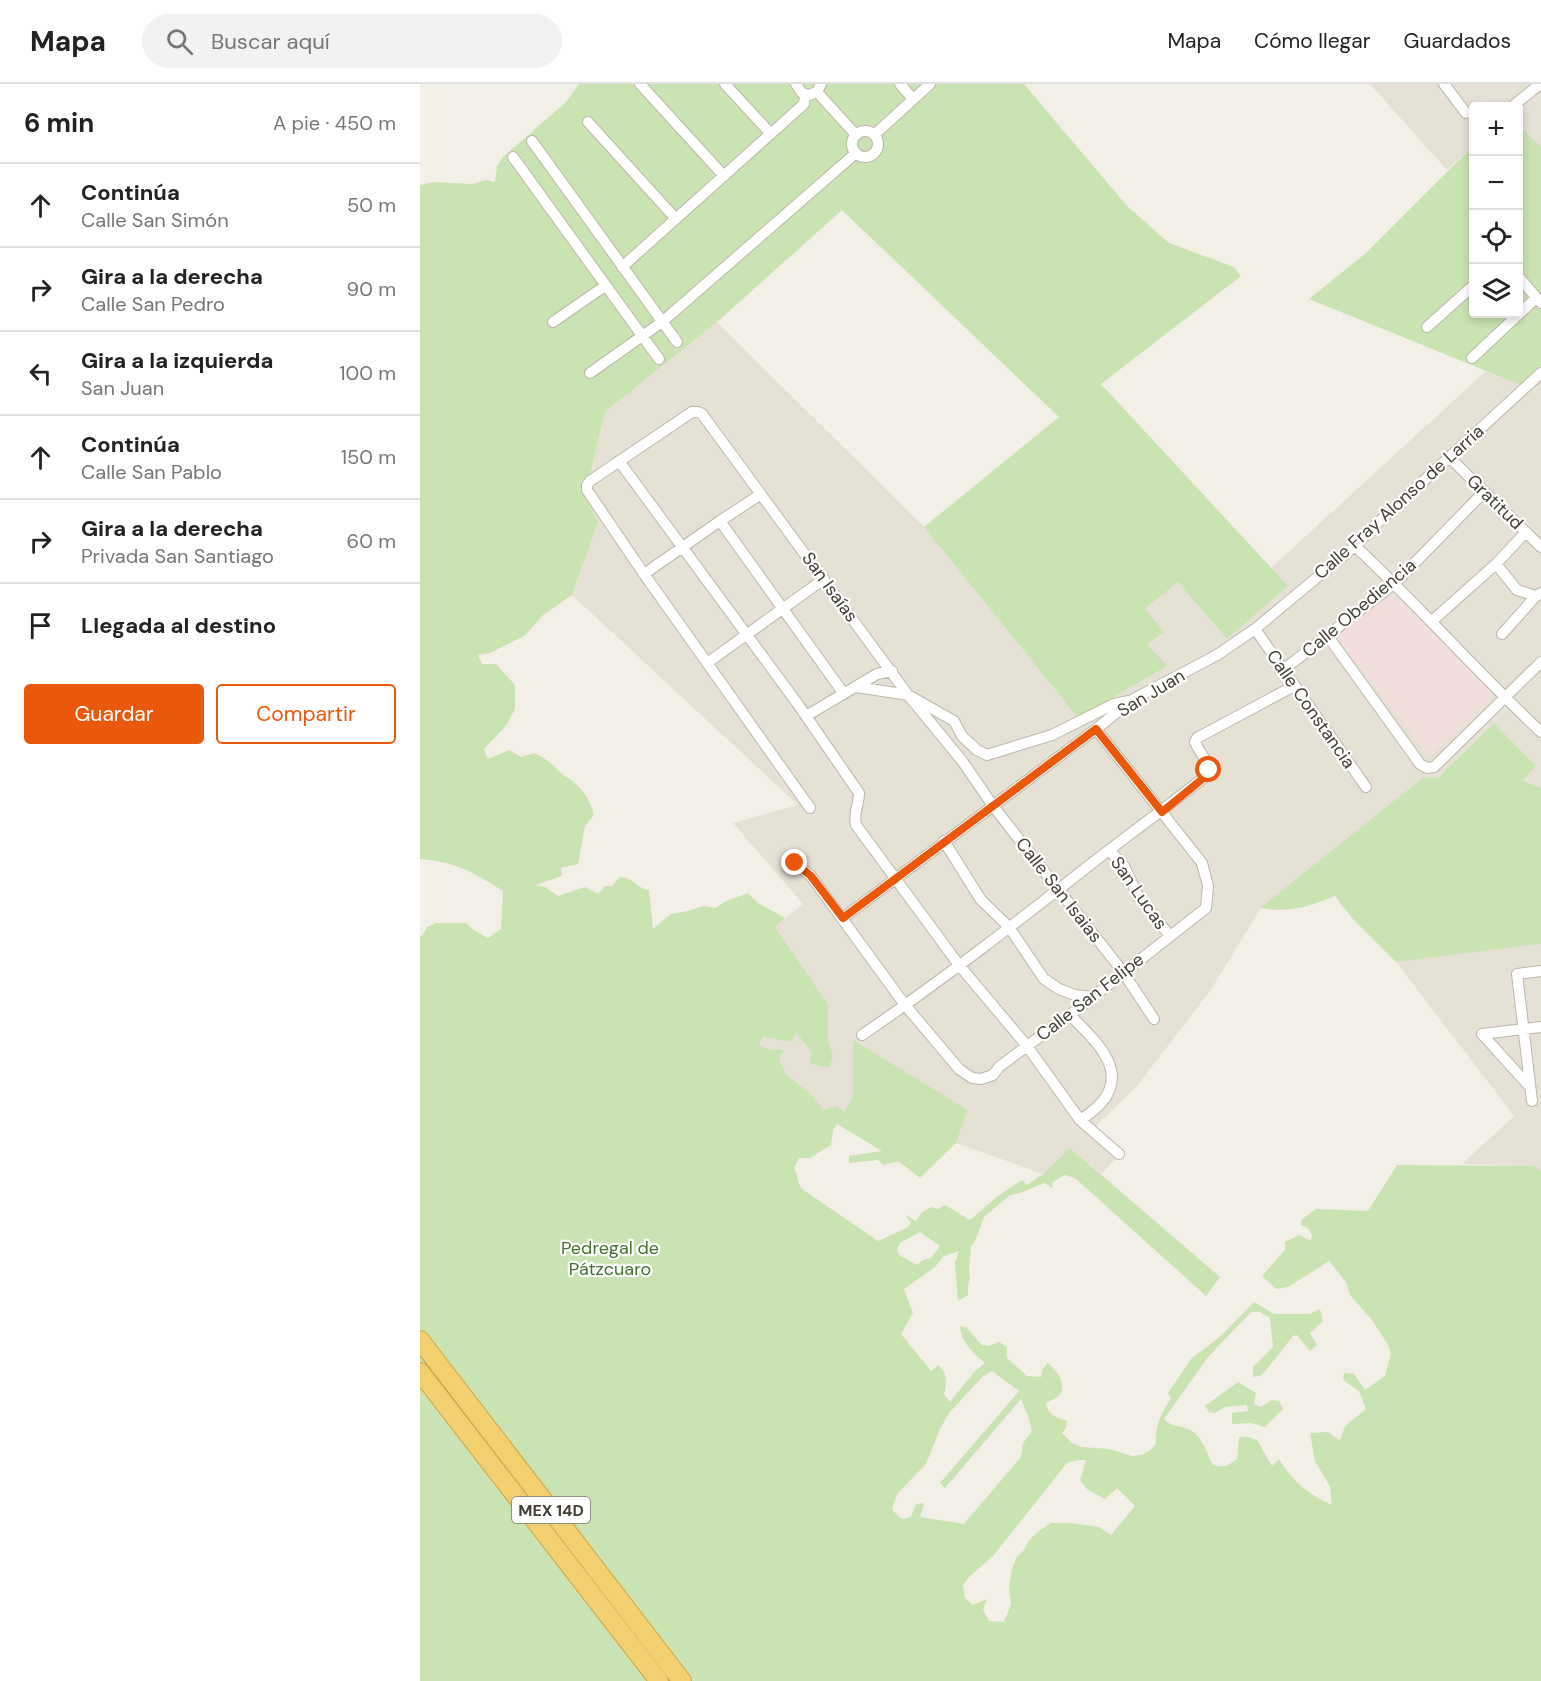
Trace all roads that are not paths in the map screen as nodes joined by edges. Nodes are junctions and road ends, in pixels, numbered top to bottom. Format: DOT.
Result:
graph roads {
  1 [pos="639,84"];
  2 [pos="725,84"];
  3 [pos="796,84"];
  4 [pos="900,84"];
  5 [pos="930,84"];
  6 [pos="1539,85"];
  7 [pos="1449,86"];
  8 [pos="814,90"];
  9 [pos="913,99"];
  10 [pos="1518,102"];
  11 [pos="1466,113"];
  12 [pos="588,122"];
  13 [pos="771,134"];
  14 [pos="856,135"];
  15 [pos="874,135"];
  16 [pos="532,141"];
  17 [pos="856,153"];
  18 [pos="513,157"];
  19 [pos="724,176"];
  20 [pos="676,219"];
  21 [pos="622,267"];
  22 [pos="1523,282"];
  23 [pos="605,286"];
  24 [pos="1469,289"];
  25 [pos="1538,301"];
  26 [pos="553,322"];
  27 [pos="662,322"];
  28 [pos="1427,327"];
  29 [pos="642,338"];
  30 [pos="677,342"];
  31 [pos="1472,358"];
  32 [pos="658,359"];
  33 [pos="590,373"];
  34 [pos="1541,373"];
  35 [pos="1449,457"];
  36 [pos="619,461"];
  37 [pos="1484,492"];
  38 [pos="761,494"];
  39 [pos="720,521"];
  40 [pos="1526,532"];
  41 [pos="1355,546"];
  42 [pos="1541,547"];
  43 [pos="682,548"];
  44 [pos="1496,564"];
  45 [pos="644,574"];
  46 [pos="824,579"];
  47 [pos="1395,583"];
  48 [pos="1538,595"];
  49 [pos="784,608"];
  50 [pos="1432,621"];
  51 [pos="1255,629"];
  52 [pos="1502,634"];
  53 [pos="746,635"];
  54 [pos="1327,635"];
  55 [pos="1541,662"];
  56 [pos="707,663"];
  57 [pos="1283,670"];
  58 [pos="892,671"];
  59 [pos="1294,686"];
  60 [pos="857,687"];
  61 [pos="844,694"];
  62 [pos="908,694"];
  63 [pos="1504,697"];
  64 [pos="1132,700"];
  65 [pos="806,716"];
  66 [pos="1096,729"];
  67 [pos="1541,732"];
  68 [pos="963,762"];
  69 [pos="1366,787"];
  70 [pos="993,806"];
  71 [pos="810,808"];
  72 [pos="1162,812"];
  73 [pos="944,842"];
  74 [pos="1109,850"];
  75 [pos="795,863"];
  76 [pos="896,878"];
  77 [pos="1058,889"];
  78 [pos="843,918"];
  79 [pos="1009,927"];
  80 [pos="1170,936"];
  81 [pos="959,965"];
  82 [pos="1541,971"];
  83 [pos="1123,972"];
  84 [pos="1092,997"];
  85 [pos="905,1005"];
  86 [pos="1070,1015"];
  87 [pos="1154,1019"];
  88 [pos="1541,1027"];
  89 [pos="1524,1030"];
  90 [pos="862,1035"];
  91 [pos="1027,1046"];
  92 [pos="1530,1087"];
  93 [pos="1532,1101"];
  94 [pos="1080,1120"];
  95 [pos="1119,1154"];
  96 [pos="420,1340"];
  97 [pos="420,1372"];
  98 [pos="659,1681"];
  99 [pos="682,1681"];
  1 -- 19 [label="street"];
  2 -- 13 [label="street"];
  3 -- 8 [label="street"];
  4 -- 9 [label="street"];
  5 -- 9 [label="street"];
  6 -- 10 [label="street"];
  7 -- 11 [label="street"];
  8 -- 13 [label="street"];
  8 -- 14 [label="street"];
  9 -- 15 [label="street"];
  12 -- 20 [label="street"];
  13 -- 19 [label="street"];
  14 -- 15 [label="street"];
  14 -- 17 [label="street"];
  15 -- 17 [label="street"];
  16 -- 21 [label="street"];
  17 -- 27 [label="street"];
  18 -- 23 [label="street"];
  19 -- 20 [label="street"];
  20 -- 21 [label="street"];
  21 -- 27 [label="street"];
  22 -- 25 [label="street"];
  23 -- 26 [label="street"];
  23 -- 29 [label="street"];
  24 -- 28 [label="street"];
  25 -- 31 [label="street"];
  27 -- 29 [label="street"];
  27 -- 30 [label="street"];
  29 -- 32 [label="street"];
  29 -- 33 [label="street"];
  34 -- 35 [label="street, Calle Fray Alonso de Larria"];
  35 -- 37 [label="street, Gratitud"];
  35 -- 41 [label="street, Calle Fray Alonso de Larria"];
  36 -- 38 [label="street, San Isaías"];
  36 -- 43 [label="street"];
  36 -- 45 [label="street"];
  37 -- 40 [label="street, Gratitud"];
  37 -- 47 [label="street, Calle Obediencia"];
  38 -- 39 [label="street"];
  38 -- 46 [label="street, San Isaías"];
  39 -- 43 [label="street"];
  39 -- 49 [label="street"];
  40 -- 42 [label="street, Gratitud"];
  40 -- 44 [label="street"];
  41 -- 47 [label="street"];
  41 -- 51 [label="street, Calle Fray Alonso de Larria"];
  43 -- 45 [label="street"];
  43 -- 53 [label="street"];
  44 -- 48 [label="street"];
  44 -- 50 [label="street"];
  45 -- 56 [label="street"];
  46 -- 49 [label="street"];
  46 -- 58 [label="street, San Isaías"];
  47 -- 50 [label="street"];
  47 -- 54 [label="street, Calle Obediencia"];
  48 -- 52 [label="street"];
  49 -- 53 [label="street"];
  49 -- 61 [label="street"];
  50 -- 63 [label="street"];
  51 -- 57 [label="street, Calle Constancia"];
  51 -- 64 [label="street, San Juan"];
  53 -- 56 [label="street"];
  53 -- 65 [label="street"];
  54 -- 57 [label="street, Calle Obediencia"];
  54 -- 63 [label="street"];
  55 -- 63 [label="street"];
  56 -- 71 [label="street"];
  57 -- 59 [label="street, Calle Constancia"];
  58 -- 60 [label="street"];
  58 -- 62 [label="street, San Isaías"];
  59 -- 69 [label="street, Calle Constancia"];
  59 -- 72 [label="street"];
  60 -- 61 [label="street"];
  60 -- 62 [label="street"];
  61 -- 65 [label="street"];
  62 -- 64 [label="street"];
  62 -- 68 [label="street, San Isaías"];
  63 -- 67 [label="street"];
  64 -- 66 [label="street, San Juan"];
  65 -- 76 [label="street"];
  66 -- 70 [label="street, San Juan"];
  66 -- 72 [label="street"];
  68 -- 70 [label="street, Calle San Isaias"];
  70 -- 73 [label="street, San Juan"];
  70 -- 77 [label="street, Calle San Isaias"];
  72 -- 74 [label="street"];
  72 -- 80 [label="street, Calle San Felipe"];
  73 -- 76 [label="street, San Juan"];
  73 -- 79 [label="street"];
  74 -- 77 [label="street"];
  74 -- 80 [label="street, San Lucas"];
  75 -- 78 [label="street"];
  76 -- 78 [label="street, San Juan"];
  76 -- 81 [label="street"];
  77 -- 79 [label="street"];
  77 -- 83 [label="street, Calle San Isaias"];
  78 -- 85 [label="street"];
  79 -- 81 [label="street"];
  79 -- 84 [label="street"];
  80 -- 83 [label="street, Calle San Felipe"];
  81 -- 85 [label="street"];
  81 -- 91 [label="street"];
  82 -- 89 [label="street"];
  83 -- 84 [label="street, Calle San Felipe"];
  83 -- 87 [label="street, Calle San Isaias"];
  84 -- 86 [label="street, Calle San Felipe"];
  85 -- 90 [label="street"];
  85 -- 91 [label="street, Calle San Felipe"];
  86 -- 91 [label="street, Calle San Felipe"];
  86 -- 94 [label="street"];
  88 -- 89 [label="street"];
  89 -- 92 [label="street"];
  89 -- 92 [label="street"];
  91 -- 94 [label="street"];
  92 -- 93 [label="street"];
  94 -- 95 [label="street"];
  96 -- 99 [label="highway, MEX 14D"];
  97 -- 98 [label="highway, MEX 14D"];
}
